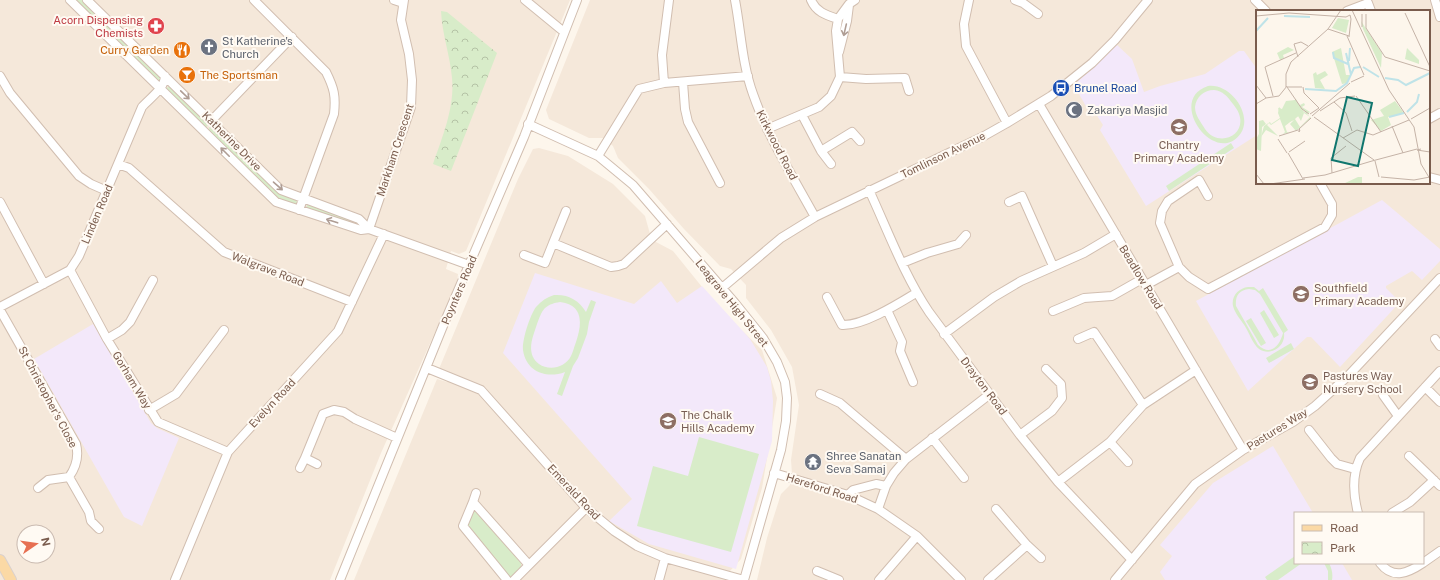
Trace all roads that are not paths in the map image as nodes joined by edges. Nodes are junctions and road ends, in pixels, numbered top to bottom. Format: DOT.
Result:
graph roads {
  1 [pos="70,0"];
  2 [pos="87,0"];
  3 [pos="254,0"];
  4 [pos="394,0"];
  5 [pos="525,0"];
  6 [pos="577,0"];
  7 [pos="670,0"];
  8 [pos="735,0"];
  9 [pos="811,0"];
  10 [pos="967,0"];
  11 [pos="1015,0"];
  12 [pos="1148,0"];
  13 [pos="1255,0"];
  14 [pos="404,2"];
  15 [pos="852,2"];
  16 [pos="1437,4"];
  17 [pos="1369,5"];
  18 [pos="1265,10"];
  19 [pos="1351,10"];
  20 [pos="1038,14"];
  21 [pos="1440,18"];
  22 [pos="838,19"];
  23 [pos="564,32"];
  24 [pos="292,37"];
  25 [pos="838,54"];
  26 [pos="0,76"];
  27 [pos="165,76"];
  28 [pos="748,76"];
  29 [pos="840,77"];
  30 [pos="664,82"];
  31 [pos="683,82"];
  32 [pos="160,88"];
  33 [pos="909,91"];
  34 [pos="1039,104"];
  35 [pos="1440,113"];
  36 [pos="802,115"];
  37 [pos="1430,118"];
  38 [pos="211,121"];
  39 [pos="1007,123"];
  40 [pos="528,124"];
  41 [pos="767,129"];
  42 [pos="860,141"];
  43 [pos="821,151"];
  44 [pos="598,156"];
  45 [pos="118,164"];
  46 [pos="831,164"];
  47 [pos="1430,177"];
  48 [pos="1440,180"];
  49 [pos="720,183"];
  50 [pos="1321,184"];
  51 [pos="869,190"];
  52 [pos="107,191"];
  53 [pos="1208,196"];
  54 [pos="304,198"];
  55 [pos="0,202"];
  56 [pos="1009,202"];
  57 [pos="299,210"];
  58 [pos="566,211"];
  59 [pos="815,217"];
  60 [pos="667,224"];
  61 [pos="369,229"];
  62 [pos="384,234"];
  63 [pos="1116,234"];
  64 [pos="966,235"];
  65 [pos="554,243"];
  66 [pos="524,255"];
  67 [pos="902,263"];
  68 [pos="469,265"];
  69 [pos="1053,266"];
  70 [pos="1179,267"];
  71 [pos="70,270"];
  72 [pos="1440,278"];
  73 [pos="153,280"];
  74 [pos="1144,282"];
  75 [pos="44,284"];
  76 [pos="722,288"];
  77 [pos="916,293"];
  78 [pos="827,297"];
  79 [pos="352,302"];
  80 [pos="0,309"];
  81 [pos="887,310"];
  82 [pos="1053,311"];
  83 [pos="224,330"];
  84 [pos="944,334"];
  85 [pos="107,339"];
  86 [pos="1078,339"];
  87 [pos="427,368"];
  88 [pos="1046,369"];
  89 [pos="1196,370"];
  90 [pos="1440,371"];
  91 [pos="914,382"];
  92 [pos="1425,387"];
  93 [pos="820,394"];
  94 [pos="990,394"];
  95 [pos="1383,396"];
  96 [pos="1440,402"];
  97 [pos="1143,405"];
  98 [pos="149,410"];
  99 [pos="1398,416"];
  100 [pos="1309,430"];
  101 [pos="1020,435"];
  102 [pos="397,438"];
  103 [pos="932,438"];
  104 [pos="1110,442"];
  105 [pos="1243,450"];
  106 [pos="228,452"];
  107 [pos="1409,456"];
  108 [pos="305,458"];
  109 [pos="906,459"];
  110 [pos="1128,462"];
  111 [pos="317,464"];
  112 [pos="300,468"];
  113 [pos="1355,468"];
  114 [pos="774,473"];
  115 [pos="69,477"];
  116 [pos="964,478"];
  117 [pos="1058,482"];
  118 [pos="1437,483"];
  119 [pos="886,486"];
  120 [pos="38,488"];
  121 [pos="476,493"];
  122 [pos="848,495"];
  123 [pos="473,502"];
  124 [pos="586,508"];
  125 [pos="878,509"];
  126 [pos="996,509"];
  127 [pos="1358,512"];
  128 [pos="1394,512"];
  129 [pos="99,529"];
  130 [pos="918,536"];
  131 [pos="1027,544"];
  132 [pos="1440,551"];
  133 [pos="665,558"];
  134 [pos="1041,558"];
  135 [pos="0,560"];
  136 [pos="1132,560"];
  137 [pos="1424,562"];
  138 [pos="1381,564"];
  139 [pos="1422,564"];
  140 [pos="529,565"];
  141 [pos="817,571"];
  142 [pos="1407,576"];
  143 [pos="11,580"];
  144 [pos="175,580"];
  145 [pos="340,580"];
  146 [pos="508,580"];
  147 [pos="514,580"];
  148 [pos="659,580"];
  149 [pos="744,580"];
  150 [pos="839,580"];
  151 [pos="878,580"];
  152 [pos="961,580"];
  153 [pos="988,580"];
  154 [pos="1115,580"];
  1 -- 32 [label="street, Katherine Drive"];
  2 -- 27 [label="street, Katherine Drive"];
  3 -- 24 [label="street"];
  4 -- 14 [label="street"];
  5 -- 23 [label="street"];
  6 -- 23 [label="street, Poynters Road"];
  7 -- 30 [label="street"];
  8 -- 28 [label="street, Kirkwood Road"];
  9 -- 22 [label="street"];
  10 -- 39 [label="street"];
  11 -- 20 [label="street"];
  12 -- 34 [label="street, Tomlinson Avenue"];
  13 -- 18 [label="street"];
  14 -- 61 [label="street, Markham Crescent"];
  15 -- 22 [label="street"];
  15 -- 25 [label="street, one-way"];
  16 -- 21 [label="street"];
  17 -- 19 [label="street"];
  22 -- 25 [label="street"];
  23 -- 40 [label="street, Poynters Road"];
  24 -- 38 [label="street"];
  24 -- 54 [label="street"];
  25 -- 29 [label="street"];
  26 -- 52 [label="street"];
  27 -- 32 [label="street"];
  27 -- 38 [label="street, Katherine Drive, one-way"];
  28 -- 31 [label="street"];
  28 -- 41 [label="street, Kirkwood Road"];
  29 -- 33 [label="street"];
  29 -- 36 [label="street"];
  30 -- 31 [label="street"];
  30 -- 44 [label="street"];
  31 -- 49 [label="street"];
  32 -- 45 [label="street, Linden Road"];
  57 -- 32 [label="street, Katherine Drive, one-way"];
  34 -- 39 [label="street, Tomlinson Avenue"];
  34 -- 63 [label="street, Beadlow Road"];
  35 -- 37 [label="street"];
  36 -- 41 [label="street"];
  36 -- 43 [label="street"];
  38 -- 54 [label="street, Katherine Drive, one-way"];
  39 -- 51 [label="street, Tomlinson Avenue"];
  40 -- 44 [label="street, Leagrave High Street"];
  40 -- 68 [label="street, Poynters Road"];
  41 -- 59 [label="street, Kirkwood Road"];
  42 -- 43 [label="street"];
  43 -- 46 [label="street"];
  44 -- 60 [label="street, Leagrave High Street"];
  45 -- 52 [label="street, Linden Road"];
  45 -- 79 [label="street, Walgrave Road"];
  47 -- 48 [label="street"];
  50 -- 70 [label="street"];
  51 -- 59 [label="street, Tomlinson Avenue"];
  51 -- 67 [label="street, Drayton Road"];
  52 -- 71 [label="street, Linden Road"];
  53 -- 70 [label="street"];
  54 -- 57 [label="street"];
  54 -- 61 [label="street, Katherine Drive"];
  55 -- 75 [label="street"];
  56 -- 69 [label="street"];
  61 -- 57 [label="street, Katherine Drive, one-way"];
  58 -- 65 [label="street"];
  59 -- 76 [label="street, Tomlinson Avenue"];
  60 -- 65 [label="street"];
  60 -- 76 [label="street, Leagrave High Street"];
  61 -- 62 [label="street, Katherine Drive"];
  62 -- 68 [label="street, Katherine Drive"];
  62 -- 79 [label="street, Evelyn Road"];
  63 -- 69 [label="street"];
  63 -- 74 [label="street, Beadlow Road"];
  64 -- 67 [label="street"];
  65 -- 66 [label="street"];
  67 -- 77 [label="street, Drayton Road"];
  68 -- 87 [label="street, Poynters Road"];
  69 -- 84 [label="street"];
  70 -- 74 [label="street"];
  71 -- 75 [label="street"];
  71 -- 85 [label="street, Gorham Way"];
  72 -- 105 [label="street, Pastures Way"];
  73 -- 85 [label="street"];
  74 -- 82 [label="street"];
  74 -- 89 [label="street, Beadlow Road"];
  75 -- 80 [label="street"];
  76 -- 114 [label="street, Leagrave High Street"];
  77 -- 81 [label="street"];
  77 -- 84 [label="street, Drayton Road"];
  78 -- 81 [label="street"];
  79 -- 106 [label="street, Evelyn Road"];
  80 -- 115 [label="street, St Christopher's Close"];
  81 -- 91 [label="street"];
  83 -- 98 [label="street"];
  84 -- 94 [label="street, Drayton Road"];
  85 -- 98 [label="street, Gorham Way"];
  86 -- 97 [label="street"];
  87 -- 102 [label="street, Poynters Road"];
  87 -- 124 [label="street, Emerald Road"];
  88 -- 101 [label="street"];
  89 -- 97 [label="street"];
  89 -- 105 [label="street, Beadlow Road"];
  90 -- 92 [label="street"];
  92 -- 96 [label="street"];
  92 -- 99 [label="street"];
  93 -- 109 [label="street"];
  94 -- 101 [label="street, Drayton Road"];
  94 -- 103 [label="street"];
  95 -- 99 [label="street"];
  97 -- 104 [label="street"];
  98 -- 106 [label="street, Gorham Way"];
  99 -- 113 [label="street"];
  100 -- 113 [label="street"];
  101 -- 117 [label="street, Drayton Road"];
  102 -- 108 [label="street"];
  102 -- 145 [label="street, Poynters Road"];
  103 -- 109 [label="street"];
  103 -- 116 [label="street"];
  104 -- 110 [label="street"];
  104 -- 117 [label="street"];
  105 -- 136 [label="street, Pastures Way"];
  106 -- 144 [label="street, Evelyn Road"];
  107 -- 118 [label="street"];
  108 -- 111 [label="street"];
  108 -- 112 [label="street"];
  109 -- 119 [label="street"];
  113 -- 127 [label="street"];
  114 -- 122 [label="street, Hereford Road"];
  114 -- 149 [label="street, Leagrave High Street"];
  115 -- 120 [label="street"];
  115 -- 129 [label="street"];
  117 -- 136 [label="street, Drayton Road"];
  118 -- 128 [label="street"];
  119 -- 122 [label="street"];
  119 -- 125 [label="street"];
  121 -- 123 [label="street"];
  122 -- 125 [label="street, Hereford Road"];
  123 -- 140 [label="street"];
  123 -- 146 [label="street"];
  124 -- 133 [label="street, Emerald Road"];
  124 -- 140 [label="street"];
  125 -- 130 [label="street, Hereford Road"];
  126 -- 131 [label="street"];
  130 -- 151 [label="street"];
  130 -- 152 [label="street, Hereford Road"];
  131 -- 134 [label="street"];
  131 -- 153 [label="street"];
  132 -- 137 [label="street"];
  133 -- 148 [label="street"];
  133 -- 149 [label="street, Emerald Road"];
  135 -- 143 [label="main road"];
  136 -- 154 [label="street, Pastures Way"];
  138 -- 142 [label="street"];
  139 -- 142 [label="street"];
  140 -- 147 [label="street"];
  141 -- 150 [label="street"];
}
